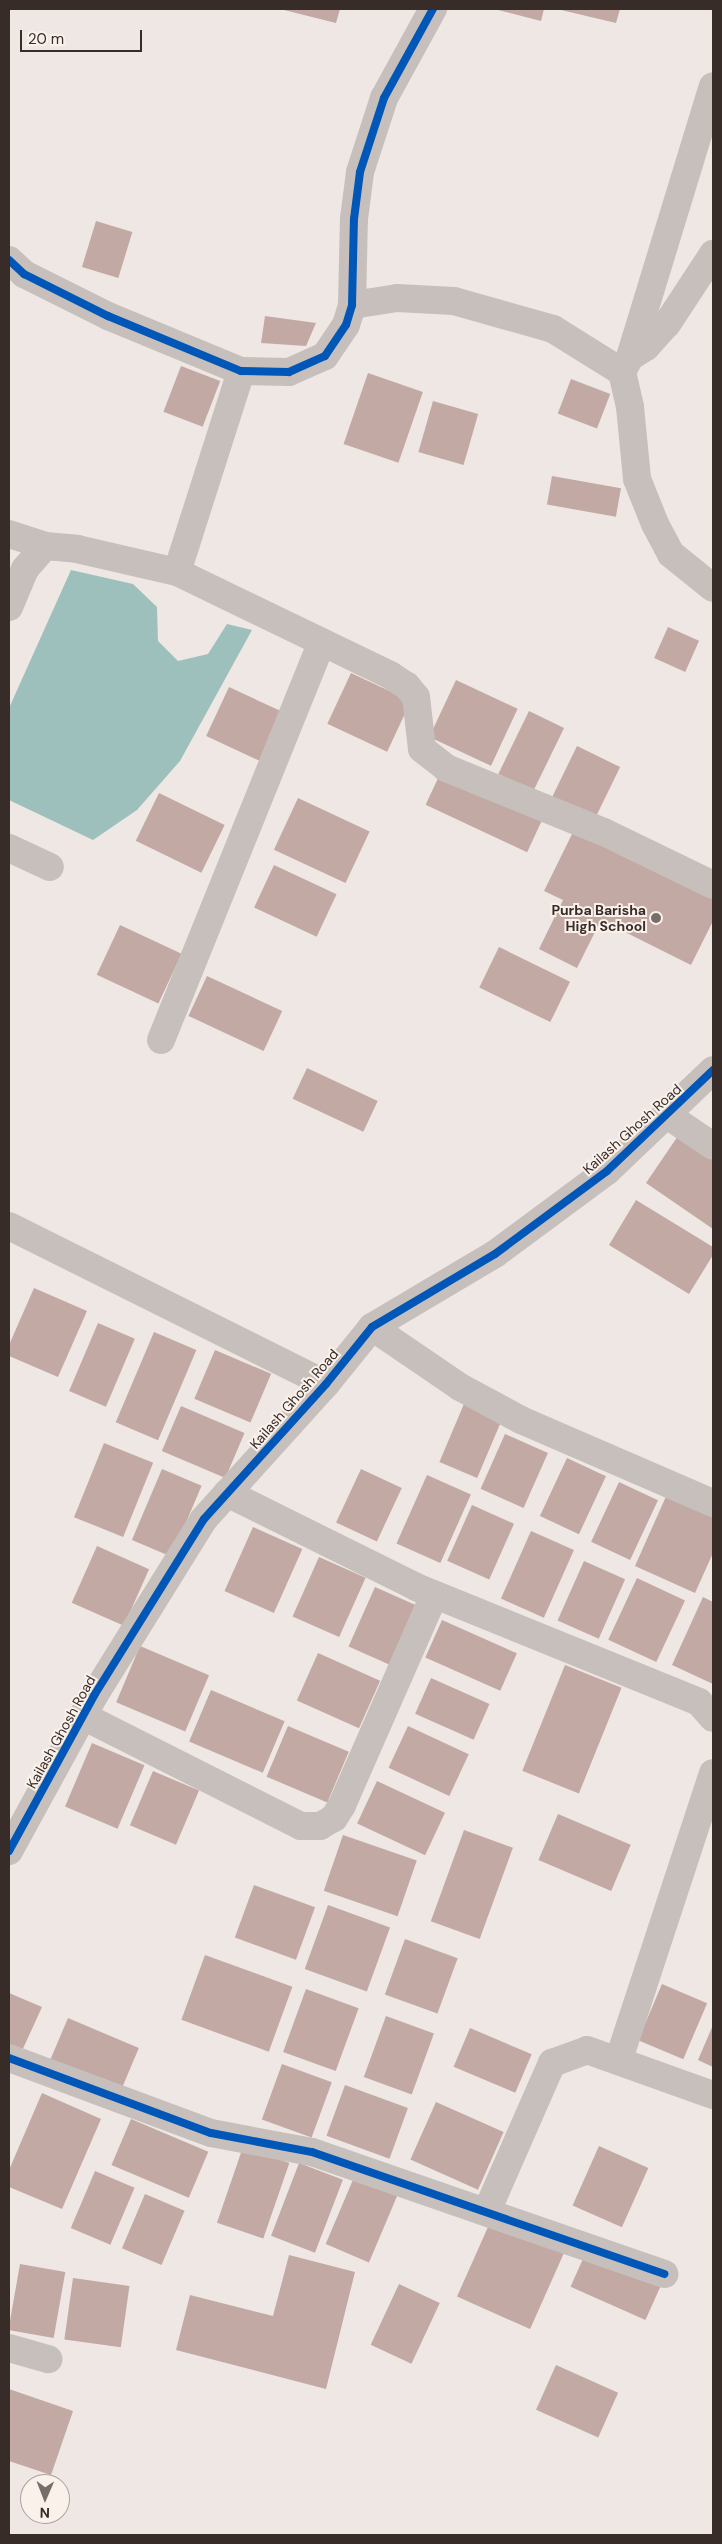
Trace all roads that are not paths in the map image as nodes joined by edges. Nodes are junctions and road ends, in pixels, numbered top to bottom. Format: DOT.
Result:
graph roads {
  1 [pos="432,9"];
  2 [pos="713,86"];
  3 [pos="713,254"];
  4 [pos="9,260"];
  5 [pos="352,305"];
  6 [pos="626,364"];
  7 [pos="241,371"];
  8 [pos="9,534"];
  9 [pos="45,546"];
  10 [pos="178,572"];
  11 [pos="713,588"];
  12 [pos="9,607"];
  13 [pos="322,642"];
  14 [pos="9,848"];
  15 [pos="50,867"];
  16 [pos="713,885"];
  17 [pos="160,1040"];
  18 [pos="713,1070"];
  19 [pos="667,1115"];
  20 [pos="713,1146"];
  21 [pos="9,1226"];
  22 [pos="372,1328"];
  23 [pos="326,1384"];
  24 [pos="228,1494"];
  25 [pos="713,1503"];
  26 [pos="434,1594"];
  27 [pos="83,1716"];
  28 [pos="713,1718"];
  29 [pos="713,1773"];
  30 [pos="9,1851"];
  31 [pos="9,2058"];
  32 [pos="619,2059"];
  33 [pos="713,2096"];
  34 [pos="487,2211"];
  35 [pos="664,2274"];
  36 [pos="9,2348"];
  37 [pos="48,2359"];
  1 -- 5 [label="street"];
  2 -- 6 [label="street"];
  3 -- 6 [label="street"];
  4 -- 7 [label="street"];
  5 -- 6 [label="street"];
  5 -- 7 [label="street"];
  6 -- 11 [label="street"];
  7 -- 10 [label="street"];
  8 -- 9 [label="street"];
  9 -- 10 [label="street"];
  9 -- 12 [label="street"];
  10 -- 13 [label="street"];
  13 -- 16 [label="street"];
  13 -- 17 [label="street"];
  14 -- 15 [label="street"];
  18 -- 19 [label="street, Kailash Ghosh Road"];
  19 -- 20 [label="street"];
  19 -- 22 [label="street, Kailash Ghosh Road"];
  21 -- 23 [label="street"];
  22 -- 23 [label="street, Kailash Ghosh Road"];
  22 -- 25 [label="street"];
  23 -- 24 [label="street, Kailash Ghosh Road"];
  24 -- 26 [label="street"];
  24 -- 27 [label="street, Kailash Ghosh Road"];
  26 -- 27 [label="street"];
  26 -- 28 [label="street"];
  27 -- 30 [label="street, Kailash Ghosh Road"];
  29 -- 32 [label="street"];
  31 -- 34 [label="street"];
  32 -- 33 [label="street"];
  32 -- 34 [label="street"];
  34 -- 35 [label="street"];
  36 -- 37 [label="street"];
}
